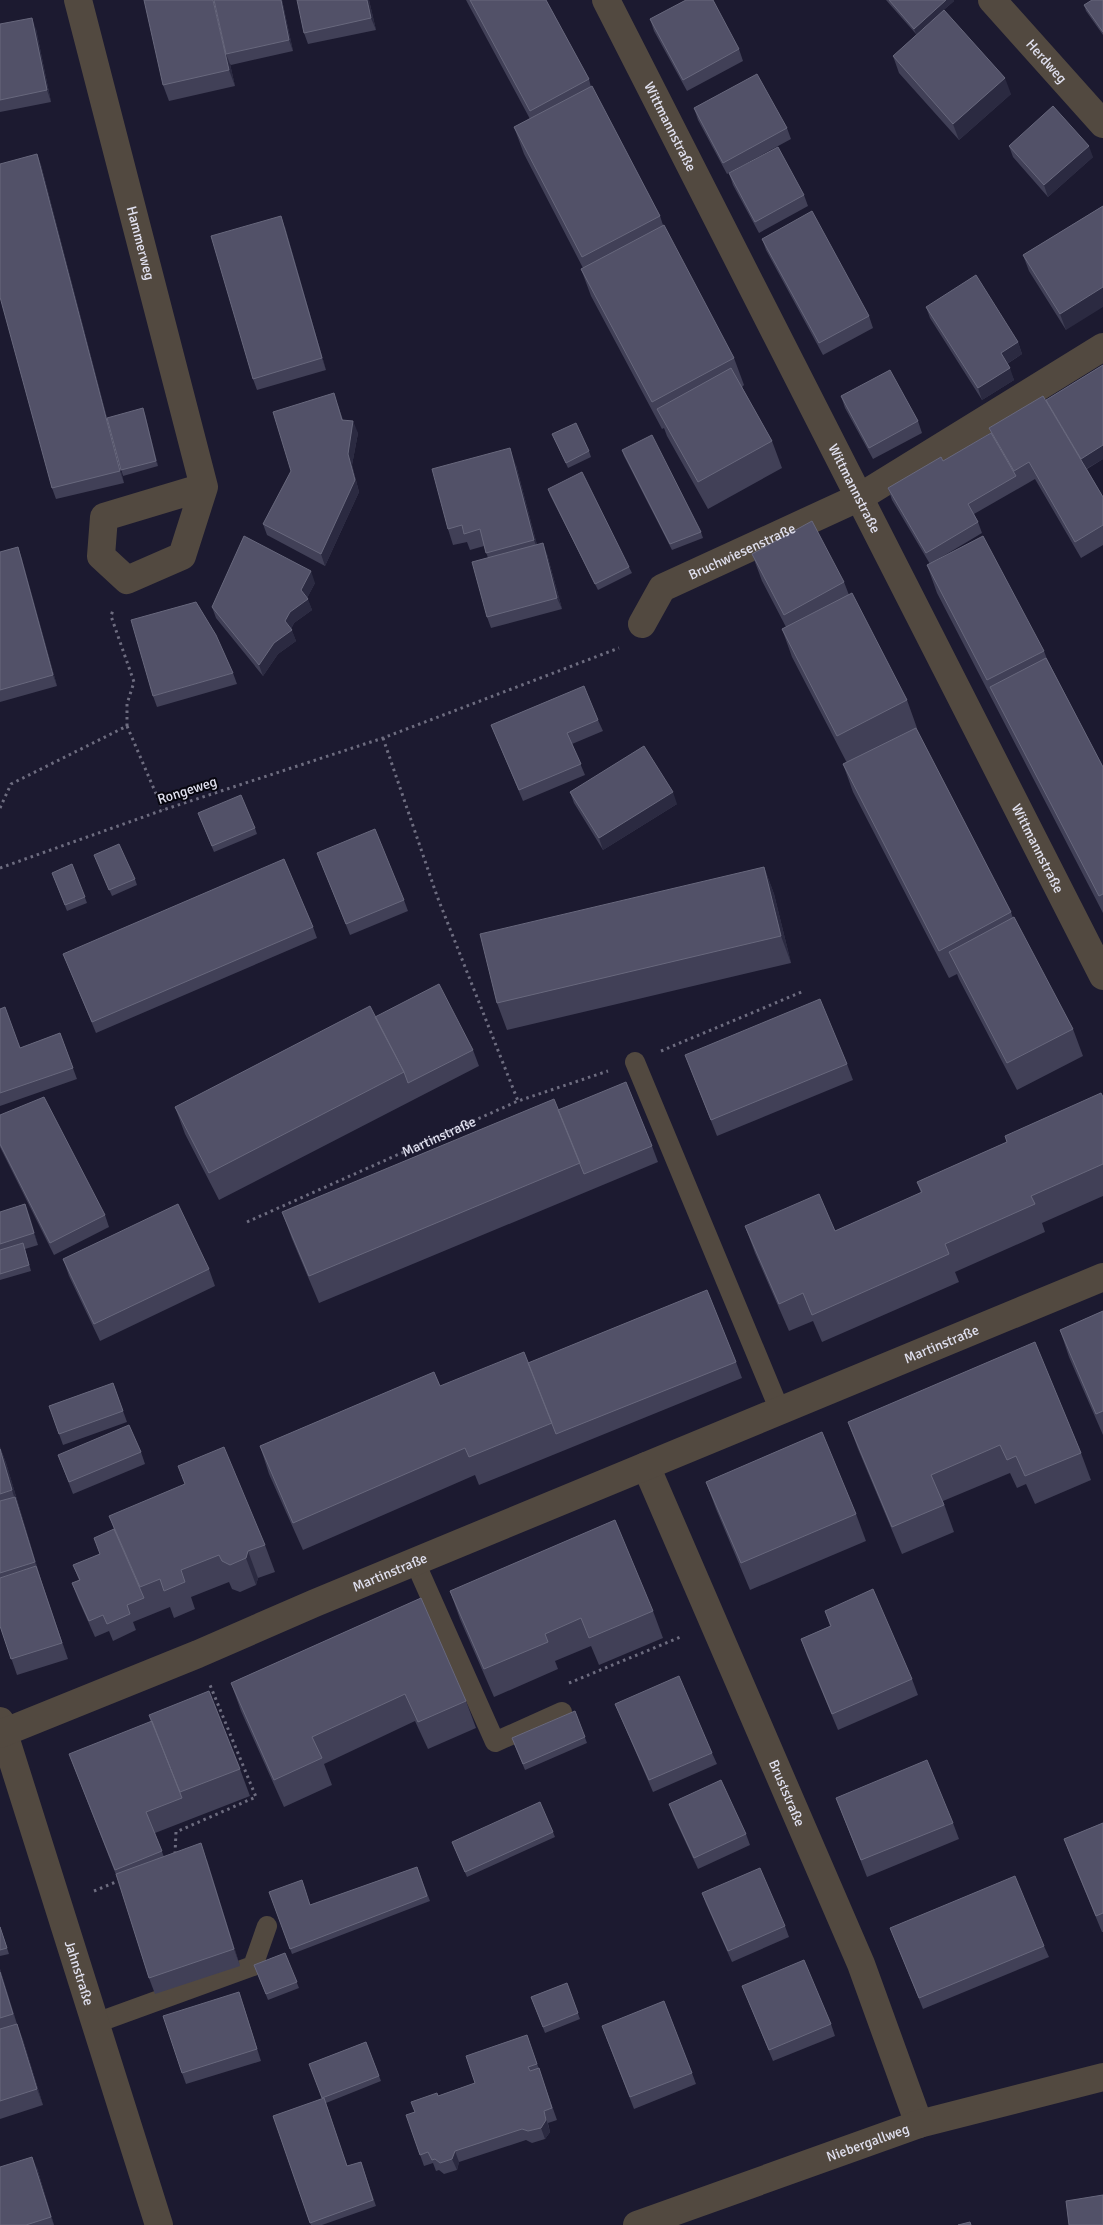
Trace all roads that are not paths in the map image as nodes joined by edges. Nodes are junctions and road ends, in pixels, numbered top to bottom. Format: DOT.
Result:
graph roads {
  1 [pos="78,0"];
  2 [pos="606,0"];
  3 [pos="992,0"];
  4 [pos="1103,124"];
  5 [pos="1103,347"];
  6 [pos="204,487"];
  7 [pos="860,497"];
  8 [pos="642,624"];
  9 [pos="1103,976"];
  10 [pos="635,1062"];
  11 [pos="1103,1277"];
  12 [pos="780,1411"];
  13 [pos="646,1466"];
  14 [pos="416,1562"];
  15 [pos="562,1712"];
  16 [pos="1,1729"];
  17 [pos="267,1926"];
  18 [pos="96,2023"];
  19 [pos="1103,2077"];
  20 [pos="919,2124"];
  21 [pos="158,2225"];
  22 [pos="637,2225"];
  1 -- 6 [label="street, Hammerweg"];
  2 -- 7 [label="street, Wittmannstraße"];
  3 -- 4 [label="street, Herdweg"];
  5 -- 7 [label="street, Bruchwiesenstraße"];
  6 -- 6 [label="street"];
  7 -- 8 [label="street, Bruchwiesenstraße"];
  7 -- 9 [label="street, Wittmannstraße"];
  10 -- 12 [label="lane"];
  11 -- 12 [label="street, Martinstraße"];
  12 -- 13 [label="street, Martinstraße"];
  13 -- 14 [label="street, Martinstraße"];
  13 -- 20 [label="street, Bruststraße"];
  14 -- 15 [label="lane"];
  14 -- 16 [label="street, Martinstraße"];
  16 -- 18 [label="street, Jahnstraße"];
  17 -- 18 [label="lane"];
  18 -- 21 [label="street, Jahnstraße"];
  19 -- 20 [label="street, Niebergallweg"];
  20 -- 22 [label="street, Niebergallweg"];
}
